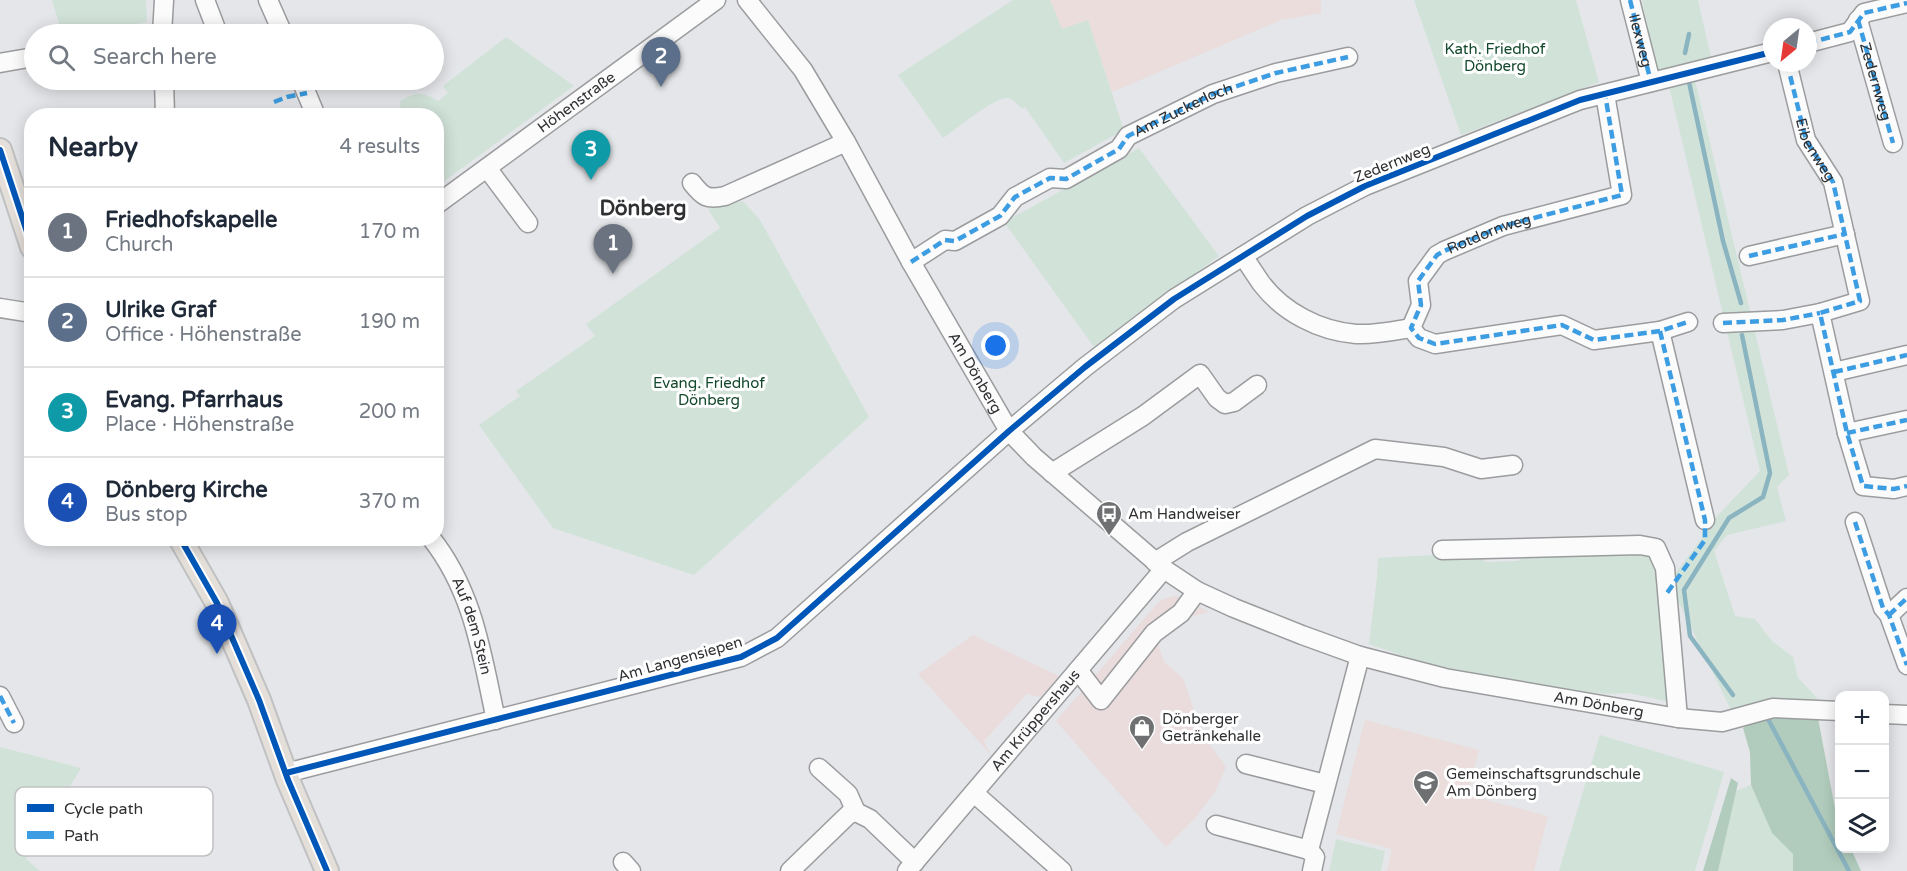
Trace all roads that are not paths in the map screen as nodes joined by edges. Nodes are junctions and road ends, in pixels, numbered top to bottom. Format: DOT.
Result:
graph roads {
  1 [pos="164,0"];
  2 [pos="205,0"];
  3 [pos="268,0"];
  4 [pos="716,0"];
  5 [pos="747,0"];
  6 [pos="1630,0"];
  7 [pos="1907,3"];
  8 [pos="1858,21"];
  9 [pos="160,24"];
  10 [pos="214,24"];
  11 [pos="279,24"];
  12 [pos="1817,41"];
  13 [pos="1763,54"];
  14 [pos="1348,57"];
  15 [pos="24,59"];
  16 [pos="0,63"];
  17 [pos="1789,72"];
  18 [pos="1651,82"];
  19 [pos="164,90"];
  20 [pos="305,90"];
  21 [pos="1605,94"];
  22 [pos="165,108"];
  23 [pos="313,108"];
  24 [pos="846,142"];
  25 [pos="1893,143"];
  26 [pos="0,150"];
  27 [pos="487,168"];
  28 [pos="692,183"];
  29 [pos="444,199"];
  30 [pos="24,223"];
  31 [pos="528,223"];
  32 [pos="1845,234"];
  33 [pos="1244,256"];
  34 [pos="1749,256"];
  35 [pos="911,262"];
  36 [pos="0,308"];
  37 [pos="24,312"];
  38 [pos="1820,313"];
  39 [pos="1688,322"];
  40 [pos="1723,323"];
  41 [pos="1411,328"];
  42 [pos="1660,331"];
  43 [pos="1907,355"];
  44 [pos="1834,372"];
  45 [pos="1257,385"];
  46 [pos="1907,420"];
  47 [pos="1009,431"];
  48 [pos="1847,433"];
  49 [pos="1513,465"];
  50 [pos="1052,473"];
  51 [pos="1907,486"];
  52 [pos="1705,520"];
  53 [pos="1855,522"];
  54 [pos="185,546"];
  55 [pos="437,546"];
  56 [pos="1442,550"];
  57 [pos="1159,566"];
  58 [pos="1197,591"];
  59 [pos="1907,598"];
  60 [pos="1889,615"];
  61 [pos="1360,656"];
  62 [pos="1907,665"];
  63 [pos="1077,670"];
  64 [pos="0,696"];
  65 [pos="1835,711"];
  66 [pos="1889,714"];
  67 [pos="1907,715"];
  68 [pos="1678,718"];
  69 [pos="496,720"];
  70 [pos="14,723"];
  71 [pos="1246,764"];
  72 [pos="819,768"];
  73 [pos="286,773"];
  74 [pos="1325,784"];
  75 [pos="974,793"];
  76 [pos="856,812"];
  77 [pos="1216,825"];
  78 [pos="1309,850"];
  79 [pos="911,866"];
  80 [pos="327,871"];
  81 [pos="790,871"];
  82 [pos="1062,871"];
  83 [pos="1312,871"];
  1 -- 9 [label="street"];
  2 -- 10 [label="street"];
  3 -- 11 [label="street"];
  4 -- 27 [label="street, Höhenstraße"];
  5 -- 24 [label="street, Am Dönberg"];
  6 -- 18 [label="street, Ilexweg"];
  7 -- 8 [label="street, Zedernweg"];
  8 -- 12 [label="street, Zedernweg"];
  8 -- 25 [label="street, Zedernweg"];
  13 -- 18 [label="street, Zedernweg"];
  14 -- 35 [label="street, Am Zuckerloch"];
  15 -- 16 [label="street"];
  17 -- 32 [label="street, Eibenweg"];
  18 -- 21 [label="street, Zedernweg"];
  19 -- 22 [label="street"];
  20 -- 23 [label="street"];
  21 -- 33 [label="street, Zedernweg"];
  21 -- 41 [label="street, Rotdornweg"];
  24 -- 28 [label="street"];
  24 -- 35 [label="street, Am Dönberg"];
  26 -- 30 [label="main road"];
  27 -- 29 [label="street, Höhenstraße"];
  27 -- 31 [label="street"];
  32 -- 34 [label="street"];
  32 -- 38 [label="street, Eibenweg"];
  33 -- 41 [label="street"];
  33 -- 47 [label="street, Zedernweg"];
  35 -- 47 [label="street, Am Dönberg"];
  36 -- 37 [label="street"];
  38 -- 40 [label="street, Eibenweg"];
  38 -- 44 [label="street"];
  39 -- 42 [label="street"];
  41 -- 42 [label="street"];
  42 -- 52 [label="street"];
  43 -- 44 [label="street"];
  44 -- 48 [label="street"];
  45 -- 50 [label="street"];
  46 -- 48 [label="street"];
  47 -- 50 [label="street, Am Dönberg"];
  47 -- 69 [label="street, Am Langensiepen"];
  48 -- 51 [label="street"];
  49 -- 57 [label="street"];
  50 -- 57 [label="street, Am Dönberg"];
  53 -- 60 [label="street"];
  54 -- 73 [label="main road"];
  55 -- 69 [label="street, Auf dem Stein"];
  56 -- 68 [label="street"];
  57 -- 58 [label="street, Am Dönberg"];
  57 -- 63 [label="street, Am Krüppershaus"];
  58 -- 61 [label="street, Am Dönberg"];
  58 -- 63 [label="street"];
  59 -- 60 [label="street"];
  60 -- 62 [label="street"];
  61 -- 68 [label="street, Am Dönberg"];
  61 -- 74 [label="street"];
  63 -- 75 [label="street, Am Krüppershaus"];
  64 -- 70 [label="street"];
  65 -- 68 [label="street, Am Dönberg"];
  66 -- 67 [label="street"];
  69 -- 73 [label="street, Am Langensiepen"];
  71 -- 74 [label="street"];
  72 -- 76 [label="street"];
  73 -- 80 [label="main road"];
  74 -- 78 [label="street"];
  75 -- 79 [label="street, Am Krüppershaus"];
  75 -- 82 [label="street"];
  76 -- 79 [label="street"];
  76 -- 81 [label="street"];
  77 -- 78 [label="street"];
  78 -- 83 [label="street"];
}
